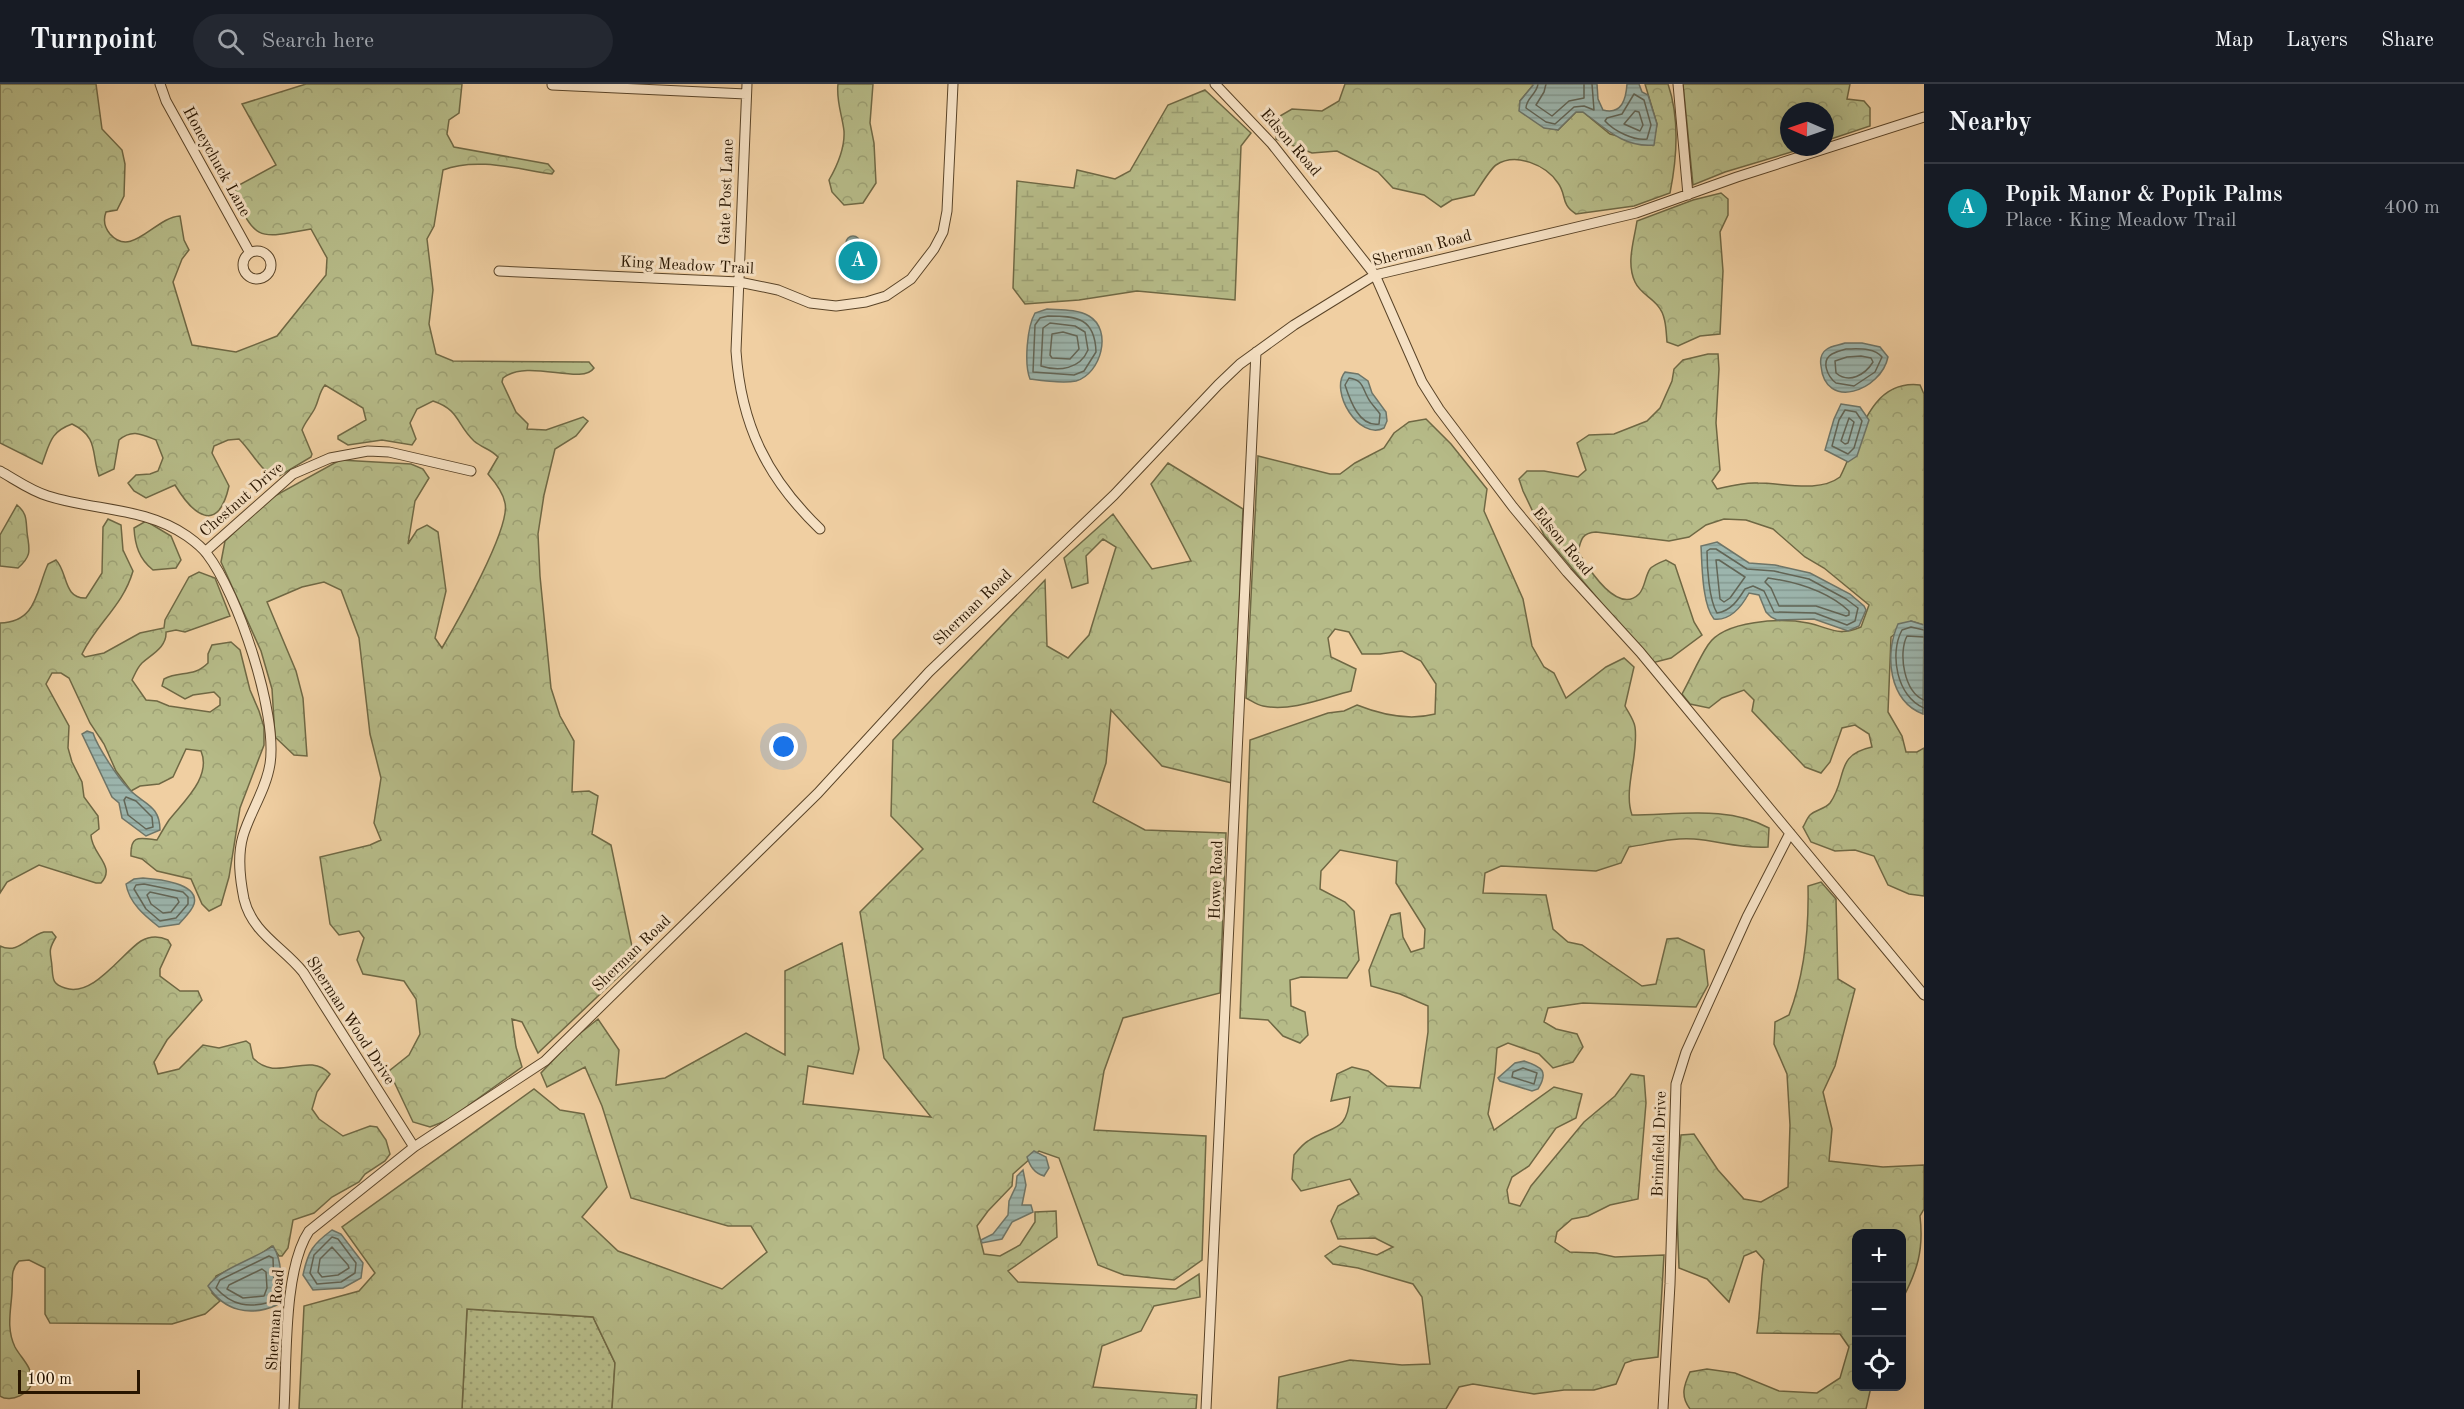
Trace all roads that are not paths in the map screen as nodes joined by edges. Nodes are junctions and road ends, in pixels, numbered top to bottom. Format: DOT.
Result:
graph roads {
  1 [pos="160,84"];
  2 [pos="747,84"];
  3 [pos="953,84"];
  4 [pos="1215,84"];
  5 [pos="1678,84"];
  6 [pos="552,85"];
  7 [pos="746,94"];
  8 [pos="1924,117"];
  9 [pos="1688,195"];
  10 [pos="250,253"];
  11 [pos="499,271"];
  12 [pos="1375,275"];
  13 [pos="739,282"];
  14 [pos="1256,352"];
  15 [pos="0,471"];
  16 [pos="471,471"];
  17 [pos="820,529"];
  18 [pos="206,551"];
  19 [pos="1790,833"];
  20 [pos="1924,995"];
  21 [pos="414,1147"];
  22 [pos="284,1409"];
  23 [pos="1206,1409"];
  24 [pos="1663,1409"];
  1 -- 10 [label="street, Honeychuck Lane"];
  2 -- 7 [label="street, Gate Post Lane"];
  3 -- 13 [label="street, King Meadow Trail"];
  4 -- 12 [label="street, Edson Road"];
  5 -- 9 [label="street"];
  6 -- 7 [label="street"];
  7 -- 13 [label="street, Gate Post Lane"];
  8 -- 9 [label="street, Sherman Road"];
  9 -- 12 [label="street, Sherman Road"];
  11 -- 13 [label="street, King Meadow Trail"];
  12 -- 14 [label="street, Sherman Road"];
  12 -- 19 [label="street, Edson Road"];
  13 -- 17 [label="street, Gate Post Lane"];
  14 -- 21 [label="street, Sherman Road"];
  14 -- 23 [label="street, Howe Road"];
  15 -- 18 [label="street, Sherman Wood Drive"];
  16 -- 18 [label="street, Chestnut Drive"];
  18 -- 21 [label="street, Sherman Wood Drive"];
  19 -- 20 [label="street, Edson Road"];
  19 -- 24 [label="street, Brimfield Drive"];
  21 -- 22 [label="street, Sherman Road"];
}
